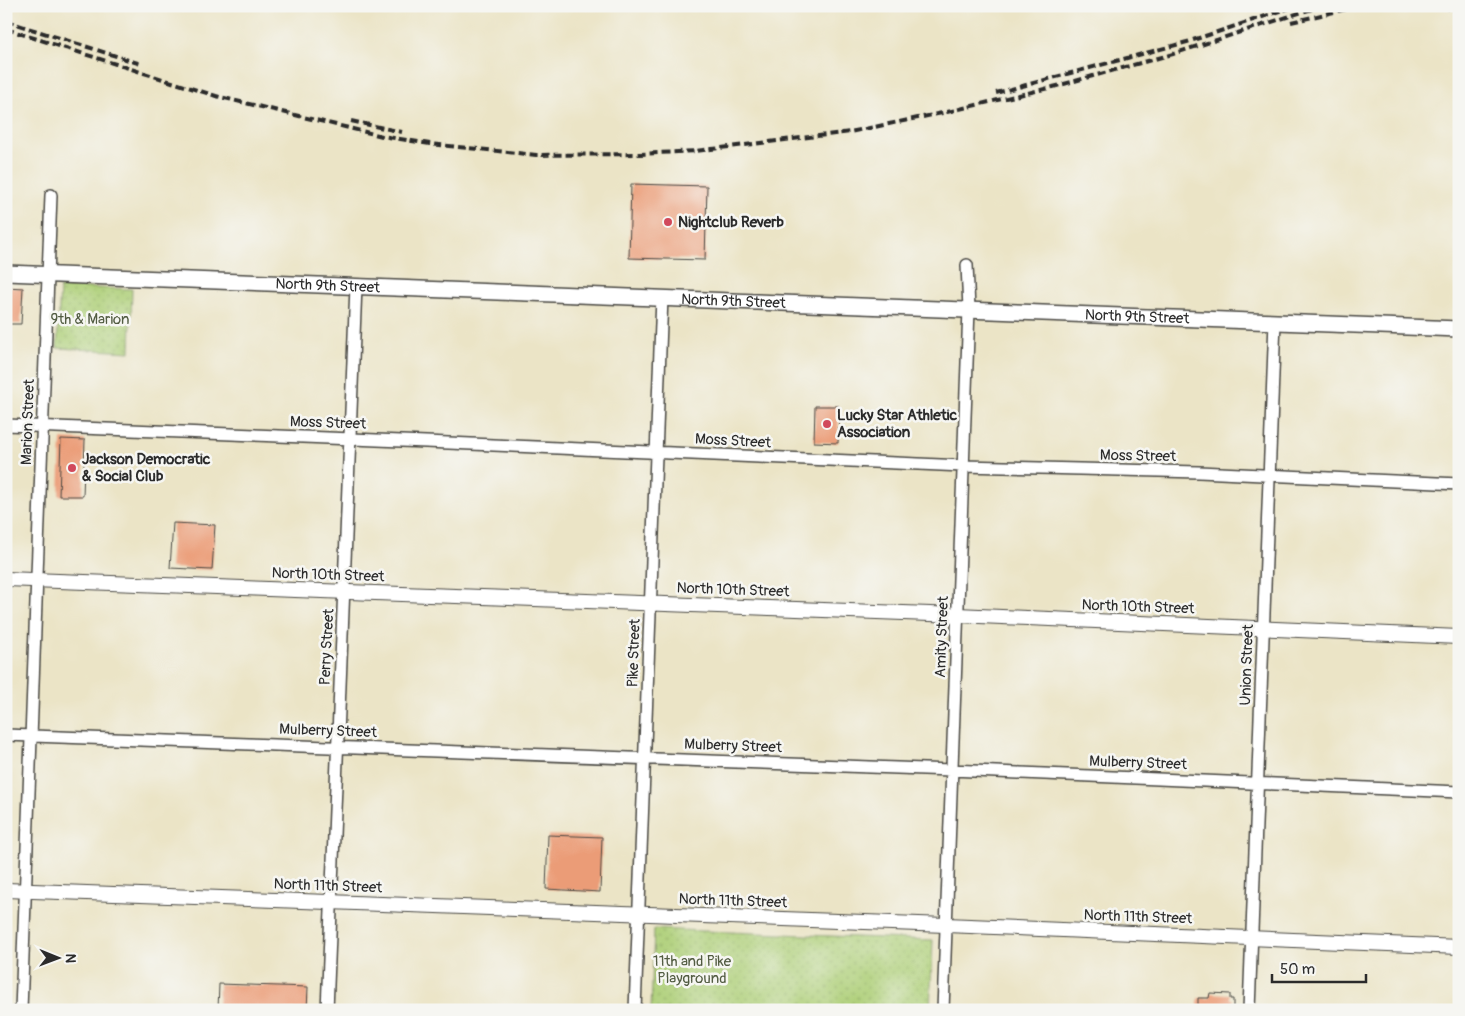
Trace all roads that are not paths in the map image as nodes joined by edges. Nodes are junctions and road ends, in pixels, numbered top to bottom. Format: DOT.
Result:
graph roads {
  1 [pos="51,195"];
  2 [pos="967,264"];
  3 [pos="6,272"];
  4 [pos="48,274"];
  5 [pos="356,286"];
  6 [pos="662,297"];
  7 [pos="969,309"];
  8 [pos="1275,321"];
  9 [pos="1459,329"];
  10 [pos="6,425"];
  11 [pos="42,427"];
  12 [pos="350,439"];
  13 [pos="657,452"];
  14 [pos="963,466"];
  15 [pos="1269,475"];
  16 [pos="1459,484"];
  17 [pos="6,580"];
  18 [pos="37,581"];
  19 [pos="344,592"];
  20 [pos="651,603"];
  21 [pos="957,615"];
  22 [pos="1263,628"];
  23 [pos="1459,637"];
  24 [pos="6,735"];
  25 [pos="31,735"];
  26 [pos="338,747"];
  27 [pos="645,758"];
  28 [pos="951,770"];
  29 [pos="1257,783"];
  30 [pos="1459,792"];
  31 [pos="6,890"];
  32 [pos="25,891"];
  33 [pos="332,902"];
  34 [pos="639,914"];
  35 [pos="946,925"];
  36 [pos="1251,938"];
  37 [pos="1459,947"];
  38 [pos="21,1010"];
  39 [pos="327,1010"];
  40 [pos="635,1010"];
  41 [pos="943,1010"];
  42 [pos="1249,1010"];
  1 -- 4 [label="street, Marion Street"];
  2 -- 7 [label="street, Amity Street"];
  3 -- 4 [label="main road, North 9th Street"];
  4 -- 5 [label="main road, North 9th Street"];
  4 -- 11 [label="street, Marion Street"];
  5 -- 6 [label="main road, North 9th Street"];
  5 -- 12 [label="street, Perry Street"];
  6 -- 7 [label="main road, North 9th Street"];
  6 -- 13 [label="street, Pike Street"];
  7 -- 8 [label="main road, North 9th Street"];
  7 -- 14 [label="street, Amity Street"];
  8 -- 9 [label="main road, North 9th Street"];
  8 -- 15 [label="street, Union Street"];
  10 -- 11 [label="street, Moss Street"];
  11 -- 12 [label="street, Moss Street"];
  11 -- 18 [label="street, Marion Street"];
  12 -- 13 [label="street, Moss Street"];
  12 -- 19 [label="street, Perry Street"];
  13 -- 14 [label="street, Moss Street"];
  13 -- 20 [label="street, Pike Street"];
  14 -- 15 [label="street, Moss Street"];
  14 -- 21 [label="street, Amity Street"];
  15 -- 16 [label="street, Moss Street"];
  15 -- 22 [label="street, Union Street"];
  17 -- 18 [label="street, North 10th Street"];
  18 -- 19 [label="street, North 10th Street"];
  18 -- 25 [label="street, Marion Street"];
  19 -- 20 [label="street, North 10th Street"];
  19 -- 26 [label="street, Perry Street"];
  20 -- 21 [label="street, North 10th Street"];
  20 -- 27 [label="street, Pike Street"];
  21 -- 22 [label="street, North 10th Street"];
  21 -- 28 [label="street, Amity Street"];
  22 -- 23 [label="street, North 10th Street"];
  22 -- 29 [label="street, Union Street"];
  24 -- 25 [label="street, Mulberry Street"];
  25 -- 26 [label="street, Mulberry Street"];
  25 -- 32 [label="street, Marion Street"];
  26 -- 27 [label="street, Mulberry Street"];
  26 -- 33 [label="street, Perry Street"];
  27 -- 28 [label="street, Mulberry Street"];
  27 -- 34 [label="street, Pike Street"];
  28 -- 29 [label="street, Mulberry Street"];
  28 -- 35 [label="street, Amity Street"];
  29 -- 30 [label="street, Mulberry Street"];
  29 -- 36 [label="street, Union Street"];
  31 -- 32 [label="street, North 11th Street"];
  32 -- 33 [label="street, North 11th Street"];
  32 -- 38 [label="street, Marion Street"];
  33 -- 34 [label="street, North 11th Street"];
  33 -- 39 [label="street, Perry Street"];
  34 -- 35 [label="street, North 11th Street"];
  34 -- 40 [label="street, Pike Street"];
  35 -- 36 [label="street, North 11th Street"];
  35 -- 41 [label="street, Amity Street"];
  36 -- 37 [label="street, North 11th Street"];
  36 -- 42 [label="street, Union Street"];
}
